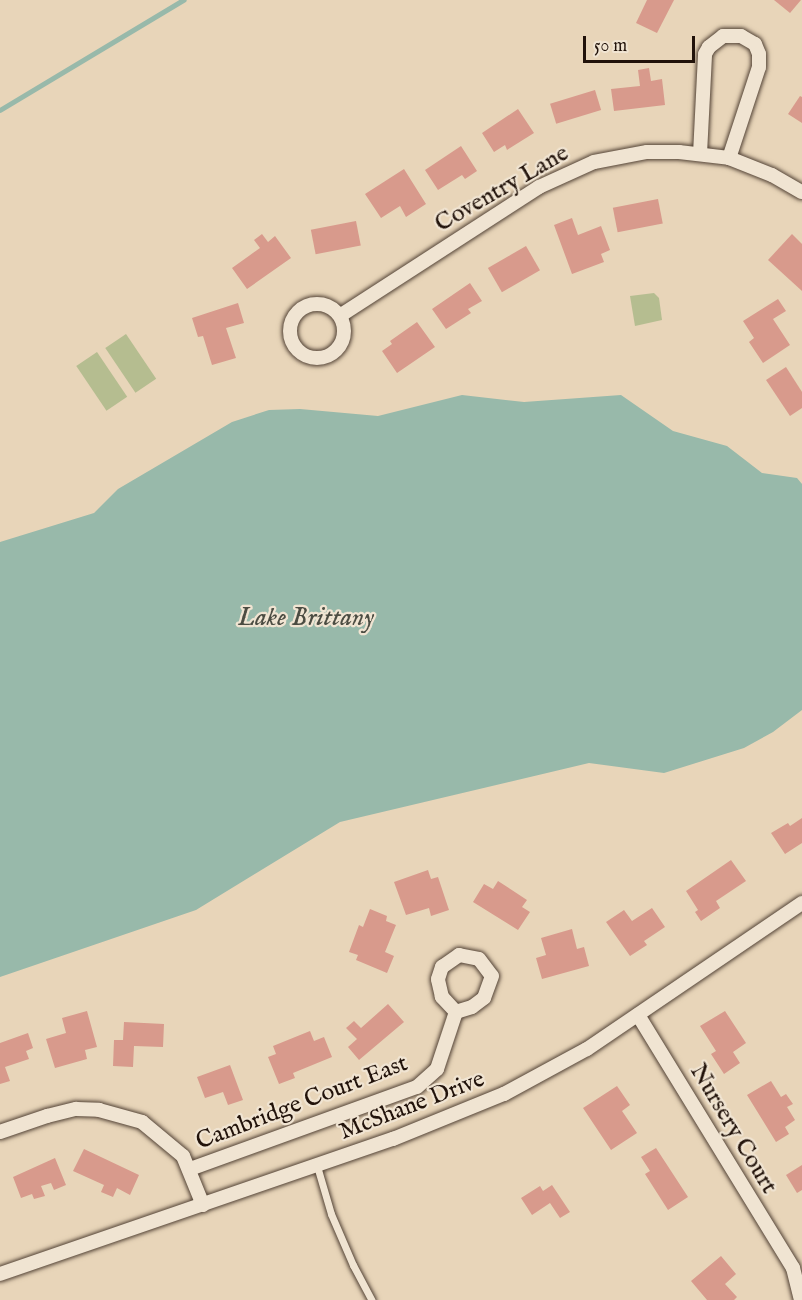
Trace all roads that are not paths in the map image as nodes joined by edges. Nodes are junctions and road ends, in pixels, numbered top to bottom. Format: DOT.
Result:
graph roads {
  1 [pos="700,154"];
  2 [pos="729,158"];
  3 [pos="802,192"];
  4 [pos="341,315"];
  5 [pos="802,903"];
  6 [pos="456,1012"];
  7 [pos="638,1016"];
  8 [pos="0,1132"];
  9 [pos="317,1166"];
  10 [pos="190,1169"];
  11 [pos="203,1205"];
  12 [pos="0,1274"];
  13 [pos="372,1300"];
  14 [pos="801,1300"];
  1 -- 2 [label="street, Coventry Lane"];
  1 -- 2 [label="street"];
  1 -- 4 [label="street, Coventry Lane"];
  2 -- 3 [label="street, Coventry Lane"];
  4 -- 4 [label="street"];
  5 -- 7 [label="street, McShane Drive"];
  6 -- 6 [label="street"];
  6 -- 10 [label="street, Cambridge Court East"];
  7 -- 9 [label="street, McShane Drive"];
  7 -- 14 [label="street, Nursery Court"];
  8 -- 10 [label="street"];
  9 -- 11 [label="street, McShane Drive"];
  9 -- 13 [label="lane"];
  10 -- 11 [label="street"];
  11 -- 12 [label="street, McShane Drive"];
}
